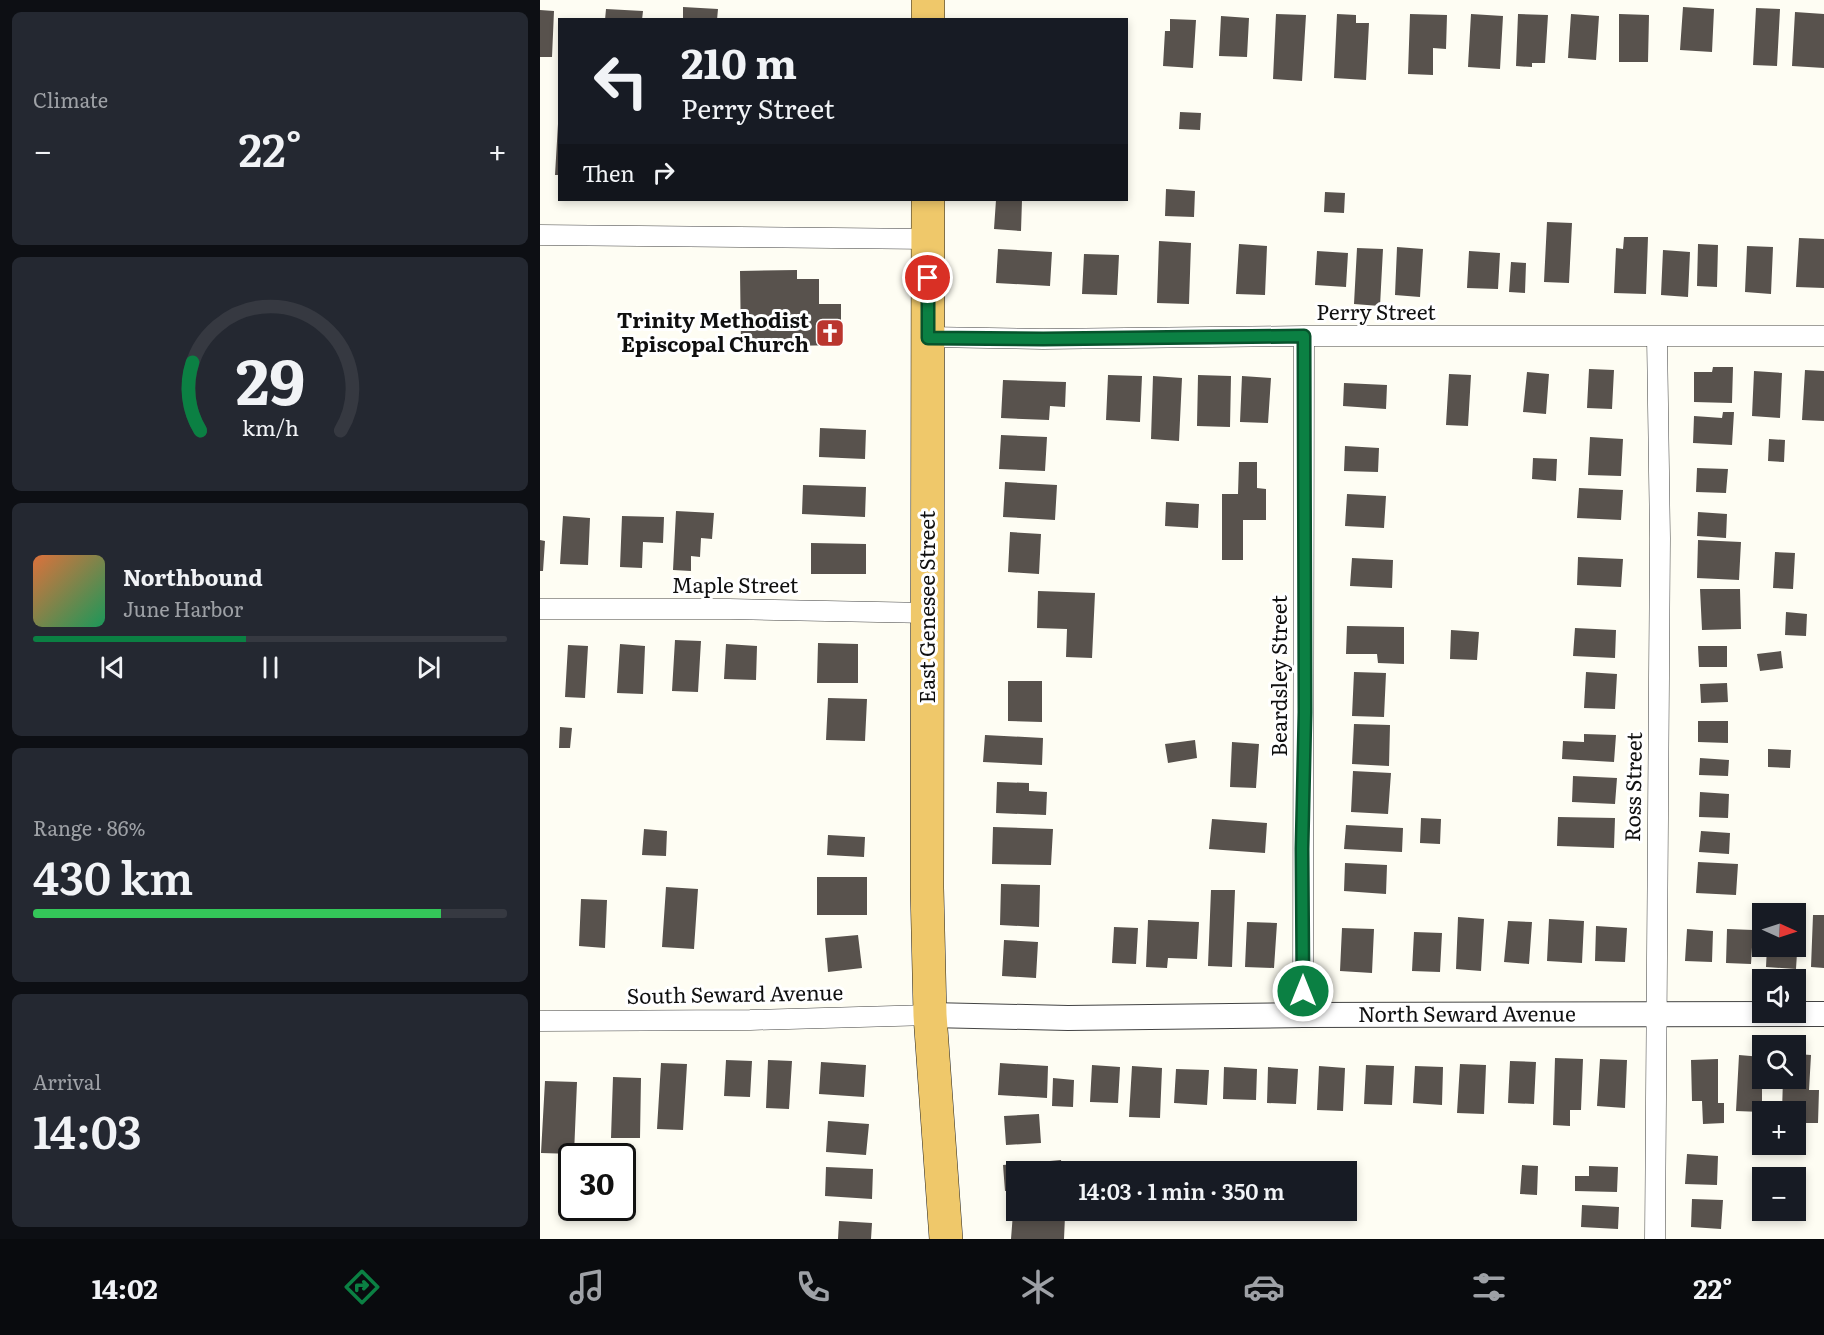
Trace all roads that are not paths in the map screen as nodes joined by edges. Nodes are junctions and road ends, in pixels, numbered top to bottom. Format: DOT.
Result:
graph roads {
  1 [pos="928,0"];
  2 [pos="928,18"];
  3 [pos="928,201"];
  4 [pos="540,235"];
  5 [pos="927,239"];
  6 [pos="1304,336"];
  7 [pos="1824,336"];
  8 [pos="1657,337"];
  9 [pos="928,338"];
  10 [pos="540,609"];
  11 [pos="929,614"];
  12 [pos="1656,1014"];
  13 [pos="1824,1014"];
  14 [pos="930,1015"];
  15 [pos="1303,1015"];
  16 [pos="540,1021"];
  17 [pos="946,1239"];
  18 [pos="968,1239"];
  19 [pos="1655,1239"];
  1 -- 2 [label="highway"];
  3 -- 5 [label="highway, East Genesee Street"];
  4 -- 5 [label="street"];
  5 -- 9 [label="highway, East Genesee Street"];
  6 -- 8 [label="street, Perry Street"];
  6 -- 9 [label="street, Perry Street"];
  6 -- 15 [label="street, Beardsley Street"];
  7 -- 8 [label="street, Perry Street"];
  8 -- 12 [label="street, Ross Street"];
  9 -- 11 [label="highway, East Genesee Street"];
  10 -- 11 [label="street, Maple Street"];
  11 -- 14 [label="highway, East Genesee Street"];
  12 -- 13 [label="street, North Seward Avenue"];
  12 -- 15 [label="street, North Seward Avenue"];
  12 -- 19 [label="street, Ross Street"];
  14 -- 15 [label="street, North Seward Avenue"];
  14 -- 16 [label="street, South Seward Avenue"];
  14 -- 17 [label="highway, East Genesee Street"];
  14 -- 18 [label="highway, East Genesee Street"];
}
